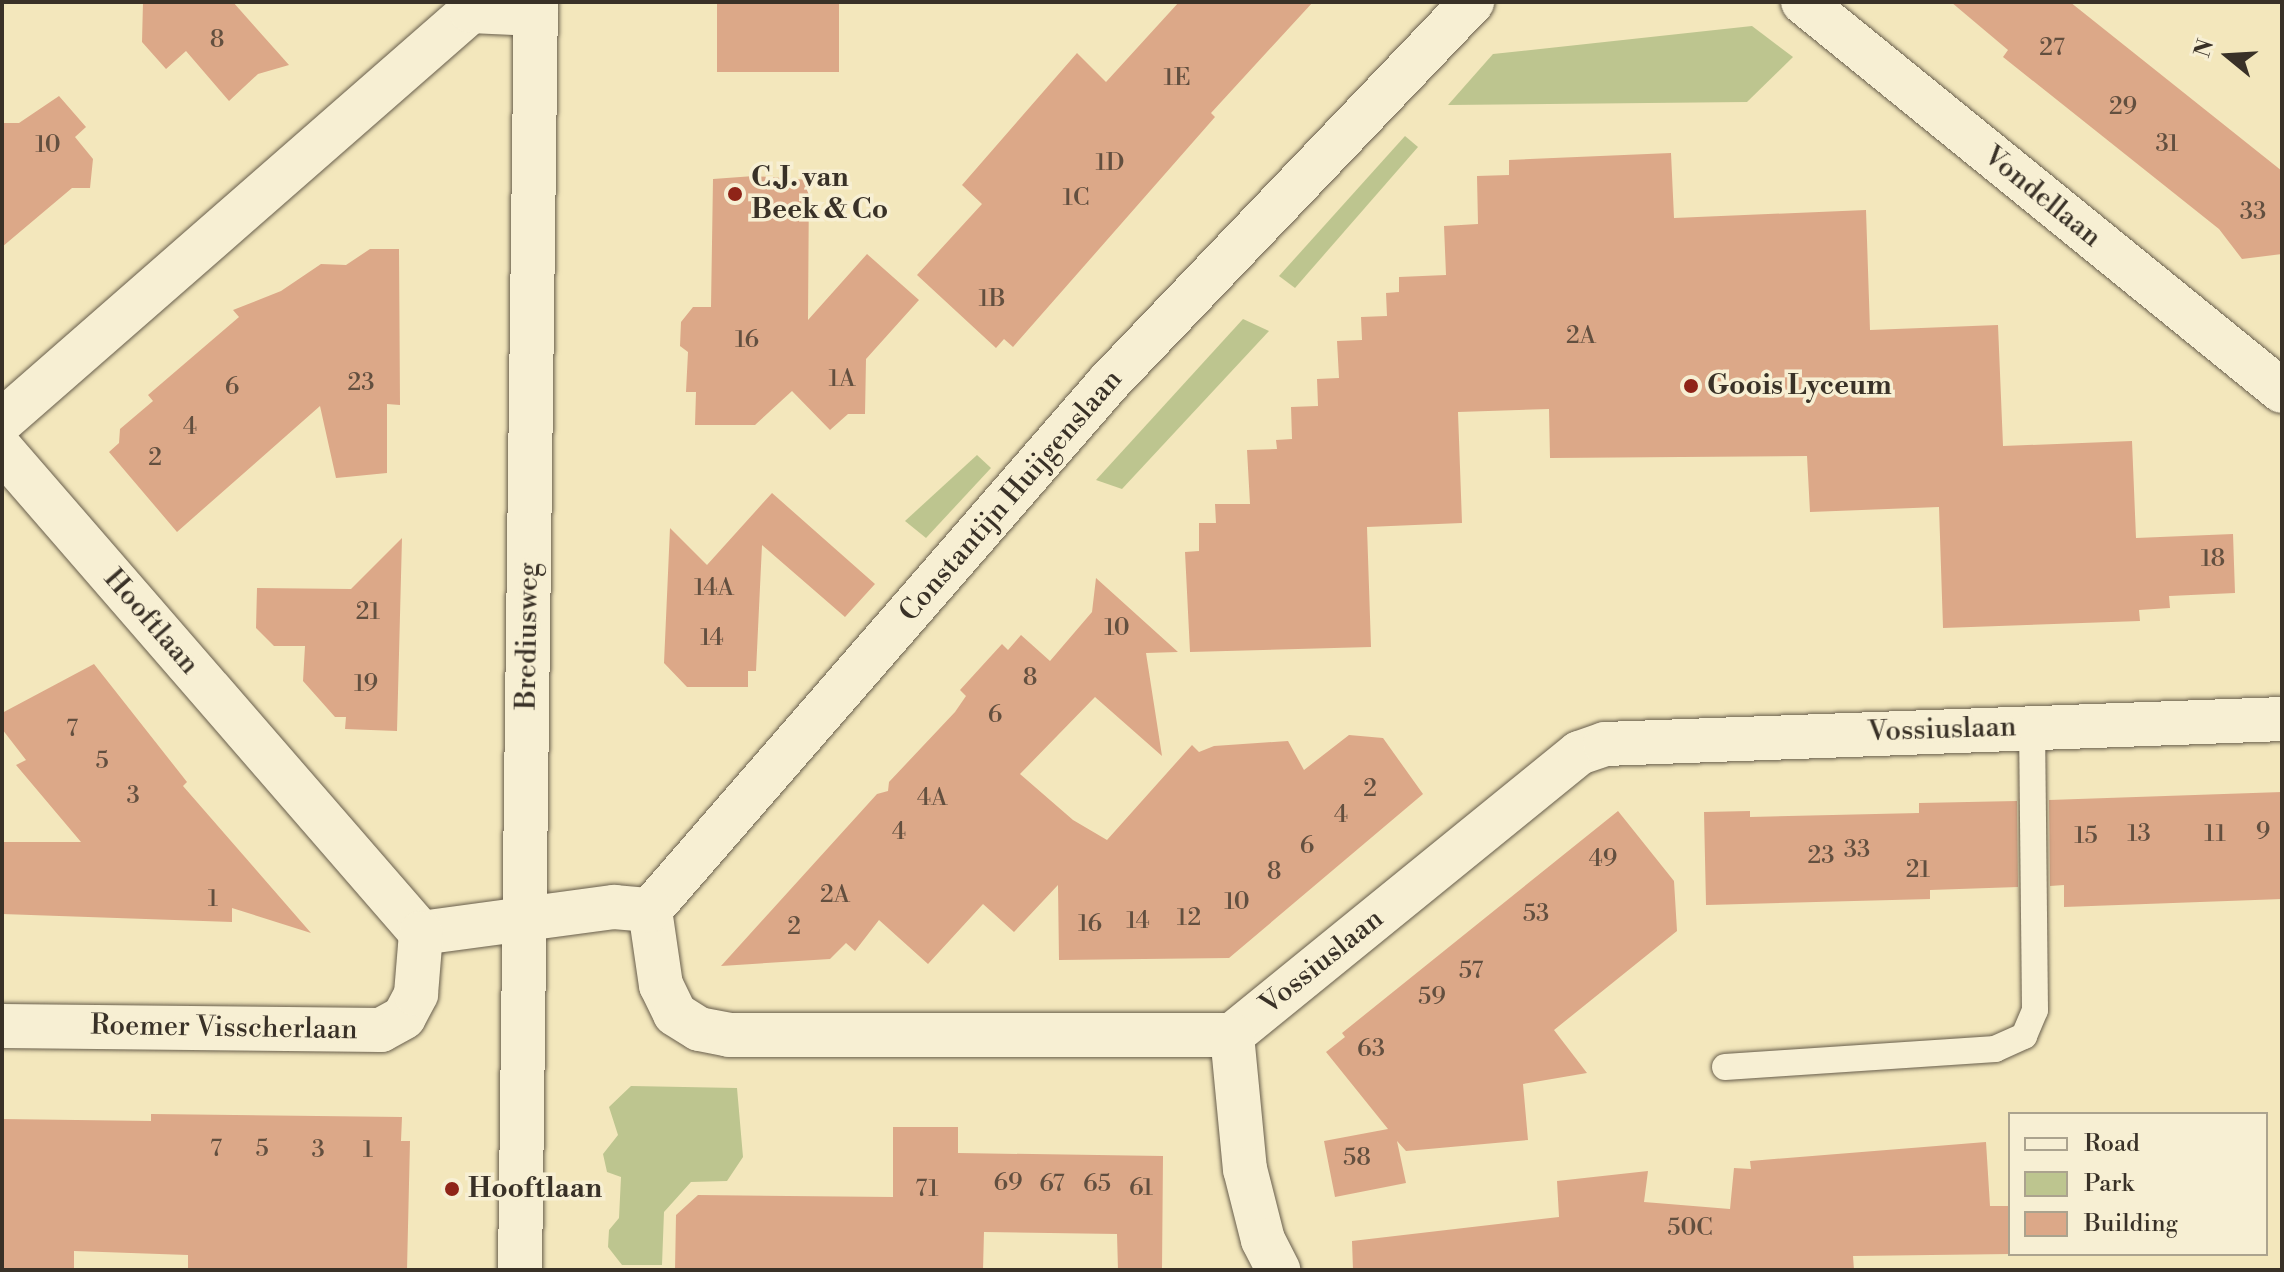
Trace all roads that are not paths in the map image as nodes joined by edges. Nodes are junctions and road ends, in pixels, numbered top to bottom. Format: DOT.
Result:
graph roads {
  1 [pos="1472,2"];
  2 [pos="1803,2"];
  3 [pos="536,8"];
  4 [pos="2282,391"];
  5 [pos="2,421"];
  6 [pos="2,450"];
  7 [pos="2282,719"];
  8 [pos="2032,727"];
  9 [pos="650,910"];
  10 [pos="524,922"];
  11 [pos="421,933"];
  12 [pos="2,1026"];
  13 [pos="1232,1035"];
  14 [pos="1725,1067"];
  15 [pos="520,1270"];
  16 [pos="1278,1270"];
  1 -- 9 [label="street, Constantijn Huijgenslaan"];
  2 -- 4 [label="street, Vondellaan"];
  3 -- 5 [label="street"];
  3 -- 10 [label="street, Brediusweg"];
  6 -- 11 [label="street, Hooftlaan"];
  7 -- 8 [label="street, Vossiuslaan"];
  8 -- 13 [label="street, Vossiuslaan"];
  8 -- 14 [label="lane, Vossiuslaan"];
  9 -- 10 [label="street"];
  9 -- 13 [label="street, Vossiuslaan"];
  10 -- 11 [label="street"];
  10 -- 15 [label="street, Brediusweg"];
  11 -- 12 [label="street, Roemer Visscherlaan"];
  13 -- 16 [label="street"];
}
